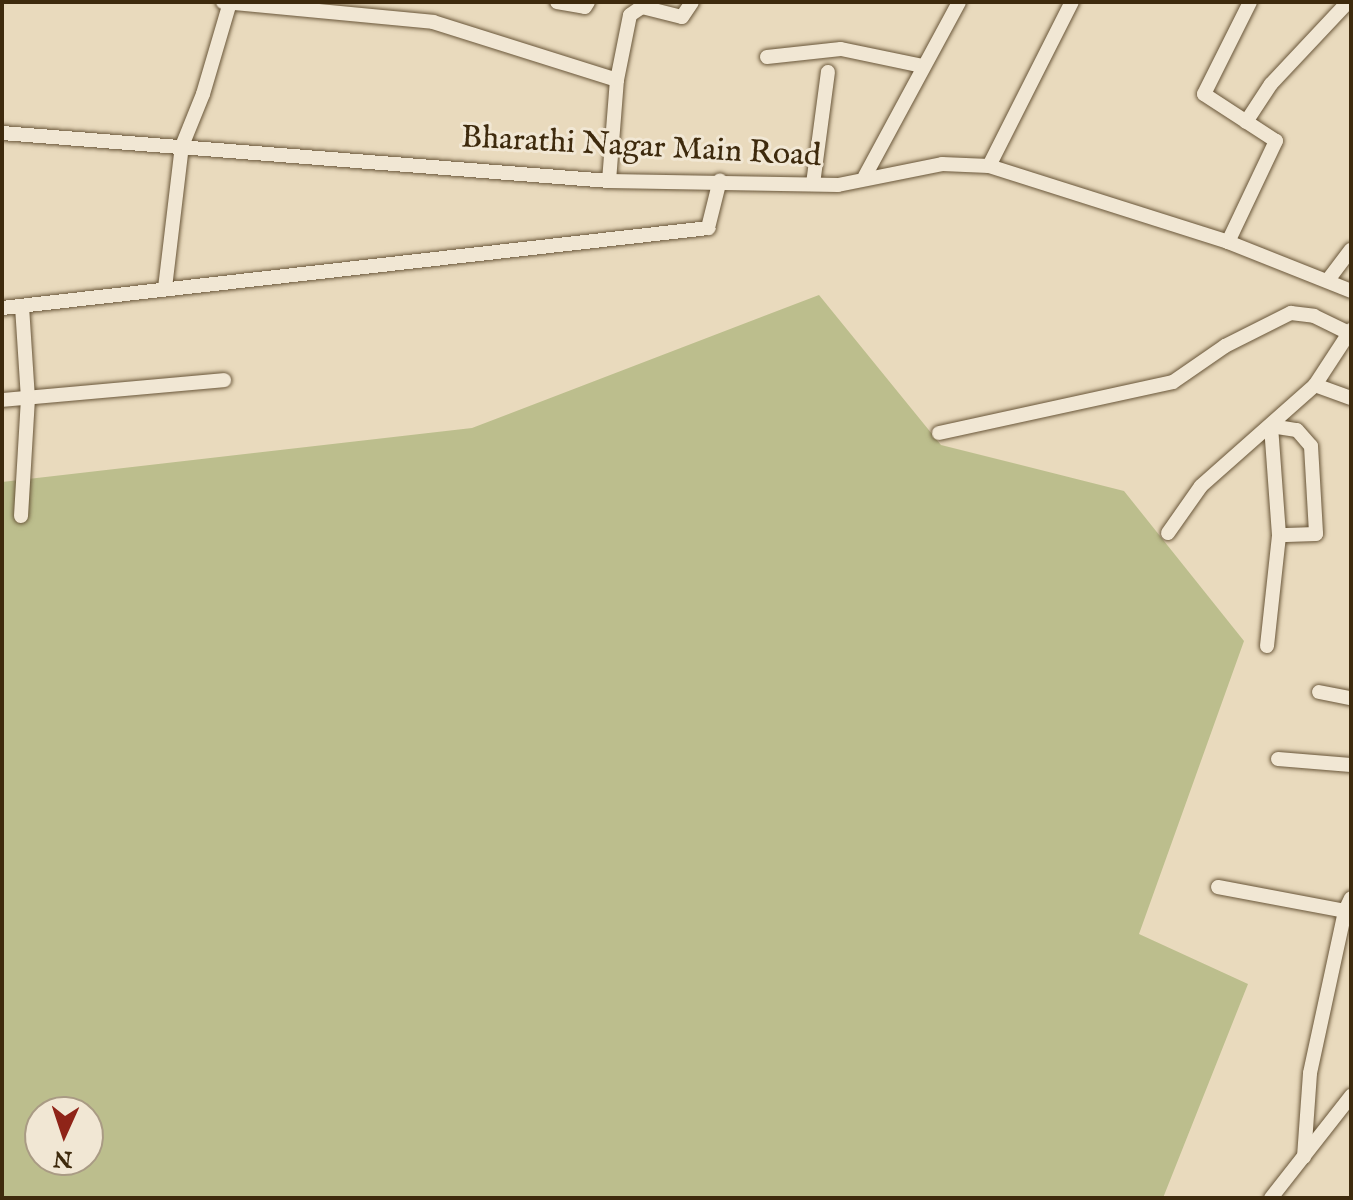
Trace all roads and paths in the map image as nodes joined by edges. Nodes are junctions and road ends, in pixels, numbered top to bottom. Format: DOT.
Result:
graph roads {
  1 [pos="223,2"];
  2 [pos="230,2"];
  3 [pos="557,2"];
  4 [pos="588,2"];
  5 [pos="692,2"];
  6 [pos="959,2"];
  7 [pos="1072,2"];
  8 [pos="1250,2"];
  9 [pos="1348,2"];
  10 [pos="767,57"];
  11 [pos="923,66"];
  12 [pos="828,72"];
  13 [pos="617,80"];
  14 [pos="1246,122"];
  15 [pos="2,133"];
  16 [pos="182,146"];
  17 [pos="989,166"];
  18 [pos="865,176"];
  19 [pos="720,180"];
  20 [pos="609,181"];
  21 [pos="813,184"];
  22 [pos="1228,242"];
  23 [pos="1351,250"];
  24 [pos="1328,280"];
  25 [pos="165,288"];
  26 [pos="1351,291"];
  27 [pos="22,306"];
  28 [pos="2,308"];
  29 [pos="1350,331"];
  30 [pos="224,380"];
  31 [pos="1315,385"];
  32 [pos="1351,398"];
  33 [pos="28,399"];
  34 [pos="2,400"];
  35 [pos="1271,426"];
  36 [pos="939,433"];
  37 [pos="21,516"];
  38 [pos="1168,533"];
  39 [pos="1279,535"];
  40 [pos="1267,646"];
  41 [pos="1351,681"];
  42 [pos="1319,692"];
  43 [pos="1350,698"];
  44 [pos="1278,759"];
  45 [pos="1351,765"];
  46 [pos="1218,887"];
  47 [pos="1348,904"];
  48 [pos="1351,1096"];
  49 [pos="1304,1157"];
  50 [pos="1271,1198"];
  1 -- 2 [label="street"];
  2 -- 13 [label="street"];
  2 -- 16 [label="street"];
  3 -- 4 [label="street"];
  5 -- 13 [label="street"];
  6 -- 11 [label="street"];
  7 -- 17 [label="street"];
  8 -- 14 [label="street"];
  9 -- 14 [label="street"];
  10 -- 11 [label="street"];
  11 -- 18 [label="street"];
  12 -- 21 [label="street"];
  13 -- 20 [label="street"];
  14 -- 22 [label="street"];
  15 -- 16 [label="street, Bharathi Nagar Main Road"];
  16 -- 20 [label="street, Bharathi Nagar Main Road"];
  16 -- 25 [label="street"];
  17 -- 18 [label="street, Bharathi Nagar Main Road"];
  17 -- 22 [label="street, Bharathi Nagar Main Road"];
  18 -- 21 [label="street, Bharathi Nagar Main Road"];
  19 -- 20 [label="street, Bharathi Nagar Main Road"];
  19 -- 21 [label="street, Bharathi Nagar Main Road"];
  19 -- 25 [label="street"];
  22 -- 24 [label="street, Bharathi Nagar Main Road"];
  23 -- 24 [label="street"];
  24 -- 26 [label="street, Bharathi Nagar Main Road"];
  25 -- 27 [label="street"];
  27 -- 28 [label="street"];
  27 -- 33 [label="street"];
  29 -- 31 [label="street"];
  29 -- 36 [label="street"];
  30 -- 33 [label="street"];
  31 -- 32 [label="street"];
  31 -- 35 [label="street"];
  33 -- 34 [label="street"];
  33 -- 37 [label="street"];
  35 -- 38 [label="street"];
  35 -- 39 [label="street"];
  35 -- 39 [label="street"];
  39 -- 40 [label="street"];
  41 -- 43 [label="street"];
  42 -- 43 [label="street"];
  44 -- 45 [label="street"];
  46 -- 47 [label="street"];
  47 -- 49 [label="street"];
  48 -- 49 [label="street"];
  49 -- 50 [label="street"];
}
